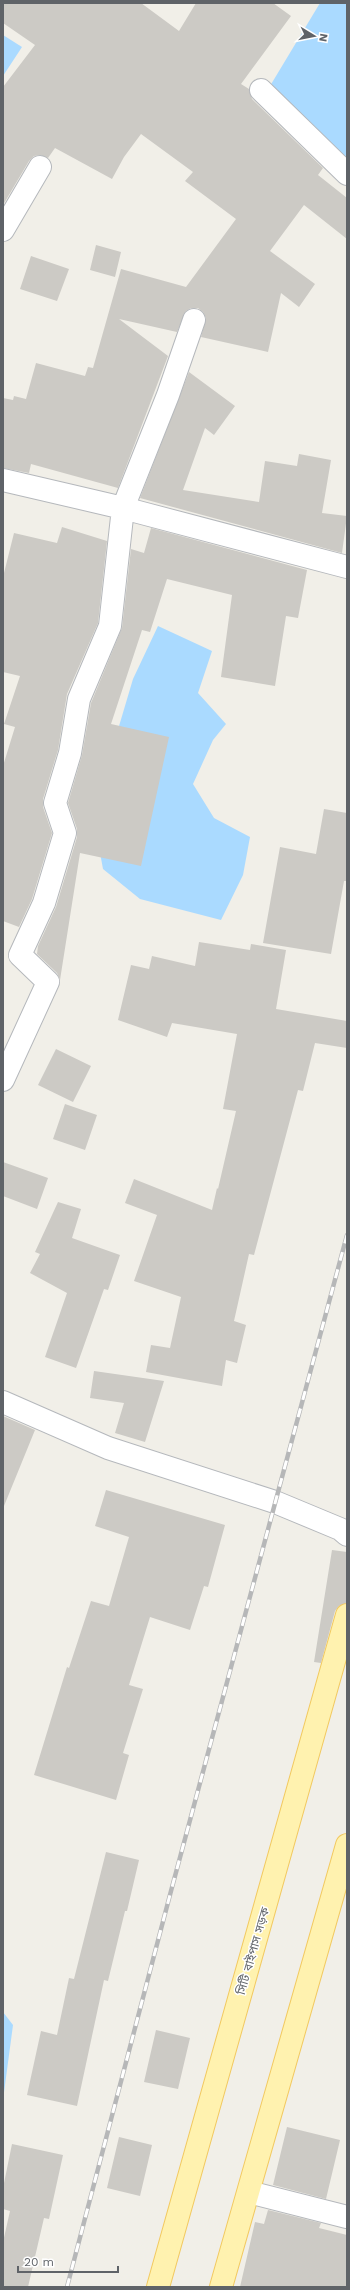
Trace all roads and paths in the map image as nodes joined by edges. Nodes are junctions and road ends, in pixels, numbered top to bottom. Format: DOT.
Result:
graph roads {
  1 [pos="261,90"];
  2 [pos="40,166"];
  3 [pos="347,174"];
  4 [pos="3,230"];
  5 [pos="194,320"];
  6 [pos="3,480"];
  7 [pos="123,508"];
  8 [pos="347,567"];
  9 [pos="3,1080"];
  10 [pos="3,1402"];
  11 [pos="347,1535"];
  12 [pos="347,1615"];
  13 [pos="347,1845"];
  14 [pos="249,2192"];
  15 [pos="347,2217"];
  16 [pos="158,2287"];
  17 [pos="221,2287"];
  1 -- 3 [label="street"];
  2 -- 4 [label="street"];
  5 -- 7 [label="street"];
  6 -- 7 [label="street"];
  7 -- 8 [label="street"];
  7 -- 9 [label="street"];
  10 -- 11 [label="street"];
  12 -- 16 [label="main road, সিটি বাইপাস সড়ক"];
  13 -- 14 [label="main road"];
  14 -- 15 [label="street"];
  14 -- 17 [label="main road"];
}
